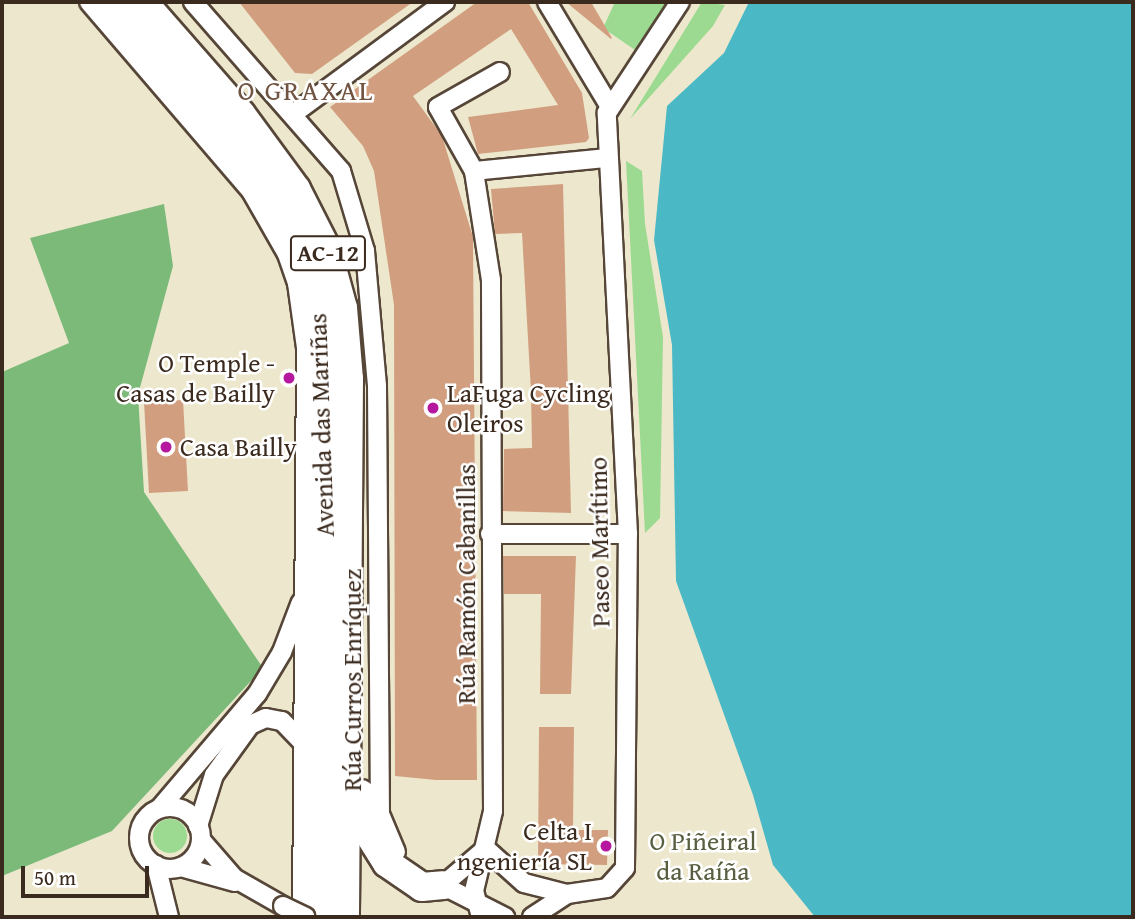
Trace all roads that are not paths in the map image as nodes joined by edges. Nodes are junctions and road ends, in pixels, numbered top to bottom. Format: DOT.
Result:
graph roads {
  1 [pos="89,2"];
  2 [pos="110,2"];
  3 [pos="143,2"];
  4 [pos="193,2"];
  5 [pos="445,2"];
  6 [pos="547,2"];
  7 [pos="680,2"];
  8 [pos="500,72"];
  9 [pos="609,105"];
  10 [pos="293,114"];
  11 [pos="606,158"];
  12 [pos="474,172"];
  13 [pos="490,534"];
  14 [pos="628,534"];
  15 [pos="306,560"];
  16 [pos="349,565"];
  17 [pos="306,746"];
  18 [pos="159,809"];
  19 [pos="200,833"];
  20 [pos="485,848"];
  21 [pos="156,866"];
  22 [pos="185,866"];
  23 [pos="443,885"];
  24 [pos="247,887"];
  25 [pos="567,894"];
  26 [pos="475,899"];
  27 [pos="169,915"];
  28 [pos="304,917"];
  29 [pos="320,917"];
  30 [pos="345,917"];
  31 [pos="481,917"];
  32 [pos="505,917"];
  33 [pos="531,917"];
  1 -- 15 [label="street"];
  2 -- 29 [label="highway, Avenida das Mariñas / AC-12"];
  3 -- 16 [label="highway, Avenida das Mariñas / AC-12"];
  4 -- 10 [label="street, Rúa Curros Enríquez"];
  5 -- 10 [label="street"];
  6 -- 9 [label="street"];
  7 -- 9 [label="street"];
  8 -- 12 [label="street, Rúa Ramón Cabanillas"];
  9 -- 11 [label="street, Paseo Marítimo"];
  10 -- 23 [label="street, Rúa Curros Enríquez"];
  11 -- 12 [label="street"];
  11 -- 14 [label="street, Paseo Marítimo"];
  12 -- 13 [label="street, Rúa Ramón Cabanillas"];
  13 -- 14 [label="street"];
  13 -- 20 [label="street, Rúa Ramón Cabanillas"];
  14 -- 25 [label="street, Paseo Marítimo"];
  15 -- 17 [label="street"];
  15 -- 18 [label="street"];
  16 -- 23 [label="highway"];
  16 -- 30 [label="highway, Avenida das Mariñas / AC-12"];
  17 -- 19 [label="street"];
  17 -- 28 [label="street"];
  18 -- 19 [label="street"];
  18 -- 21 [label="street"];
  19 -- 22 [label="street"];
  19 -- 24 [label="street"];
  20 -- 23 [label="street"];
  20 -- 25 [label="street"];
  20 -- 26 [label="street, Rúa Ramón Cabanillas"];
  21 -- 22 [label="street"];
  21 -- 27 [label="street"];
  22 -- 24 [label="street"];
  22 -- 27 [label="street"];
  23 -- 26 [label="street, Rúa Curros Enríquez"];
  24 -- 28 [label="street, bridge"];
  25 -- 33 [label="street, Paseo Marítimo"];
  26 -- 31 [label="street"];
  26 -- 32 [label="street, Rúa Curros Enríquez"];
}
